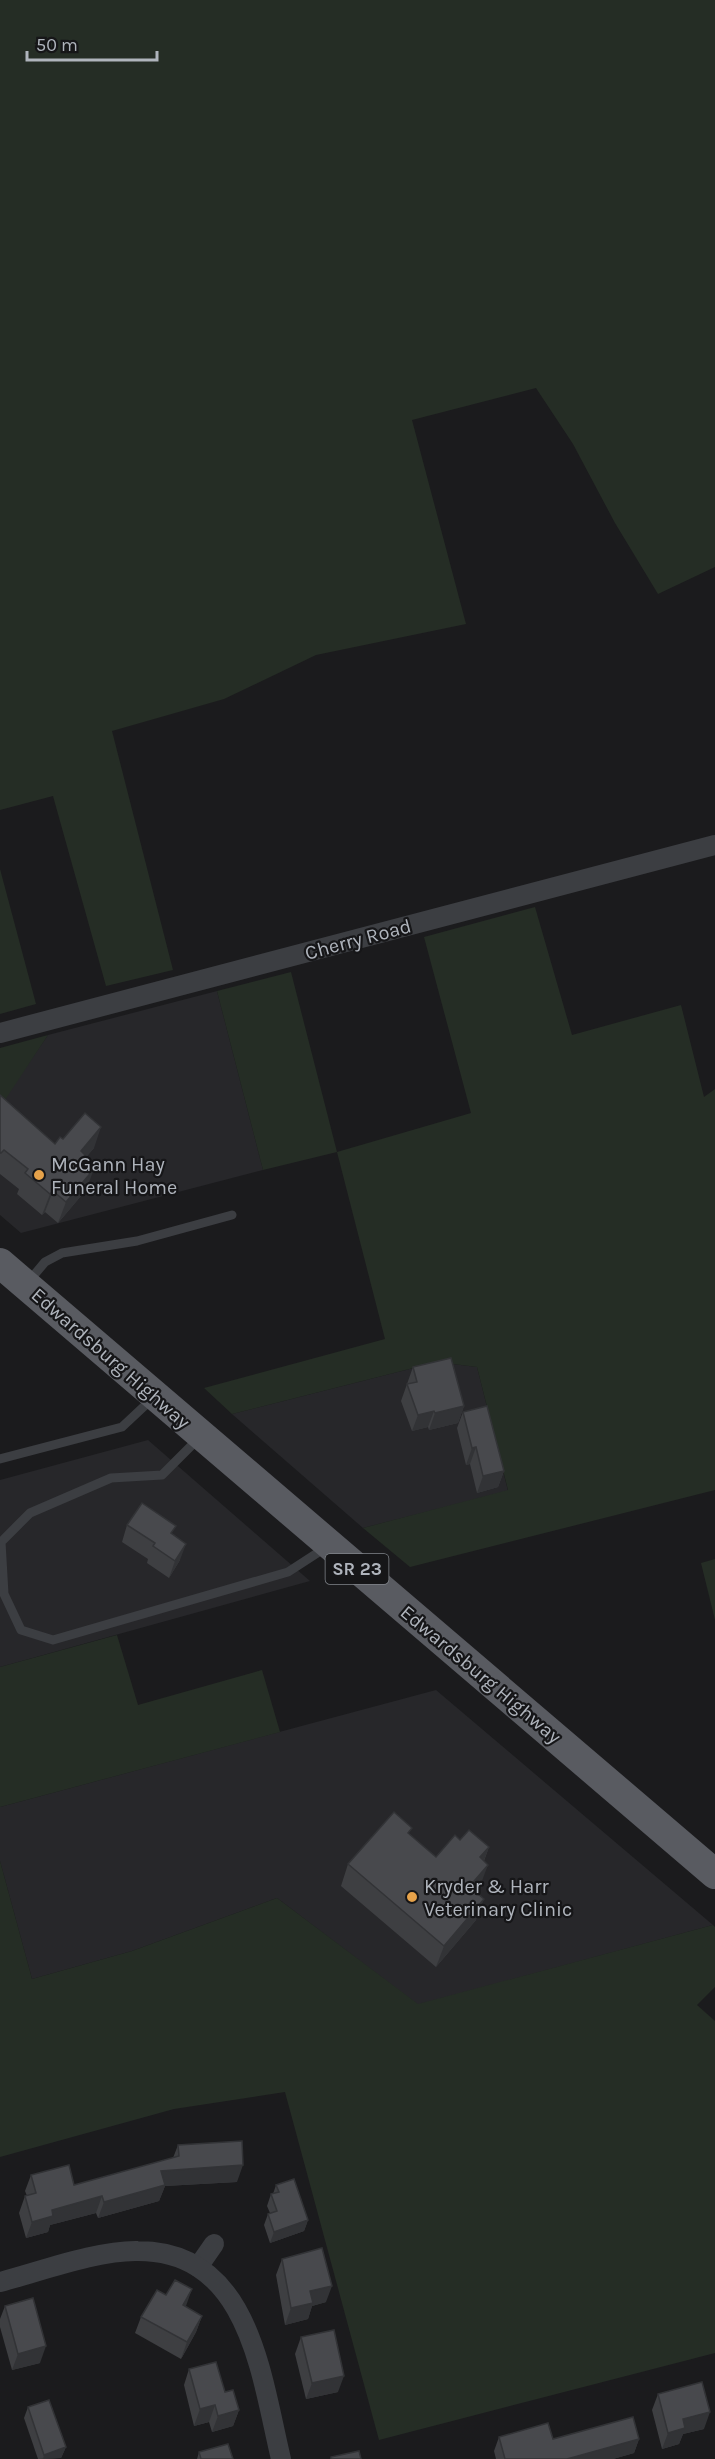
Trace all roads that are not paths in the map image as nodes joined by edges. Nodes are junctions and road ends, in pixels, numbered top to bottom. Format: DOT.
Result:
graph roads {
  1 [pos="715,844"];
  2 [pos="0,1033"];
  3 [pos="232,1215"];
  4 [pos="0,1263"];
  5 [pos="25,1285"];
  6 [pos="155,1395"];
  7 [pos="202,1436"];
  8 [pos="0,1459"];
  9 [pos="330,1545"];
  10 [pos="715,1874"];
  11 [pos="214,2244"];
  12 [pos="198,2267"];
  13 [pos="0,2282"];
  14 [pos="281,2459"];
  1 -- 2 [label="street, Cherry Road"];
  3 -- 5 [label="lane"];
  4 -- 5 [label="main road, Edwardsburg Highway / SR 23"];
  5 -- 6 [label="main road, Edwardsburg Highway / SR 23"];
  6 -- 7 [label="main road, Edwardsburg Highway / SR 23"];
  6 -- 8 [label="lane"];
  7 -- 9 [label="main road, Edwardsburg Highway / SR 23"];
  7 -- 9 [label="lane"];
  9 -- 10 [label="main road, Edwardsburg Highway / SR 23"];
  11 -- 12 [label="street"];
  12 -- 13 [label="street"];
  12 -- 14 [label="street"];
}
